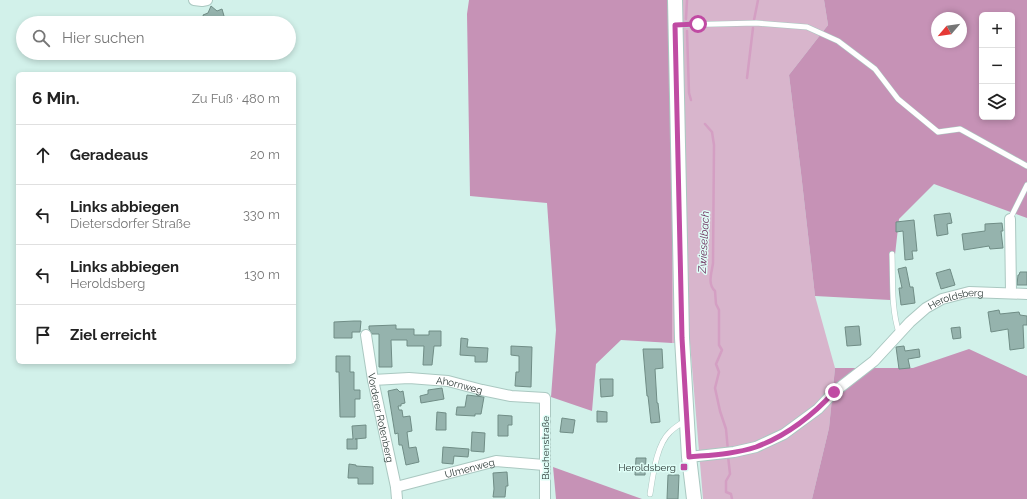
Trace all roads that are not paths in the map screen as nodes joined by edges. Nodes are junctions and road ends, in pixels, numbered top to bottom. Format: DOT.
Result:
graph roads {
  1 [pos="194,0"];
  2 [pos="207,0"];
  3 [pos="675,0"];
  4 [pos="675,25"];
  5 [pos="1027,166"];
  6 [pos="1027,185"];
  7 [pos="1010,218"];
  8 [pos="892,254"];
  9 [pos="1011,293"];
  10 [pos="1027,294"];
  11 [pos="899,333"];
  12 [pos="366,335"];
  13 [pos="373,380"];
  14 [pos="545,398"];
  15 [pos="686,420"];
  16 [pos="689,457"];
  17 [pos="544,465"];
  18 [pos="396,487"];
  19 [pos="650,494"];
  20 [pos="397,499"];
  21 [pos="545,499"];
  22 [pos="694,499"];
  1 -- 2 [label="street"];
  3 -- 4 [label="street"];
  4 -- 5 [label="lane"];
  4 -- 15 [label="street"];
  6 -- 7 [label="lane"];
  7 -- 9 [label="street"];
  8 -- 11 [label="lane"];
  9 -- 10 [label="street, Heroldsberg"];
  9 -- 11 [label="street, Heroldsberg"];
  11 -- 16 [label="street, Heroldsberg"];
  12 -- 13 [label="street, Vorderer Rotenberg"];
  13 -- 14 [label="street, Ahornweg"];
  13 -- 18 [label="street, Vorderer Rotenberg"];
  14 -- 17 [label="street, Buchenstraße"];
  15 -- 16 [label="street"];
  15 -- 19 [label="lane"];
  16 -- 22 [label="street"];
  17 -- 18 [label="street, Ulmenweg"];
  17 -- 21 [label="street, Buchenstraße"];
  18 -- 20 [label="street, Vorderer Rotenberg"];
}
